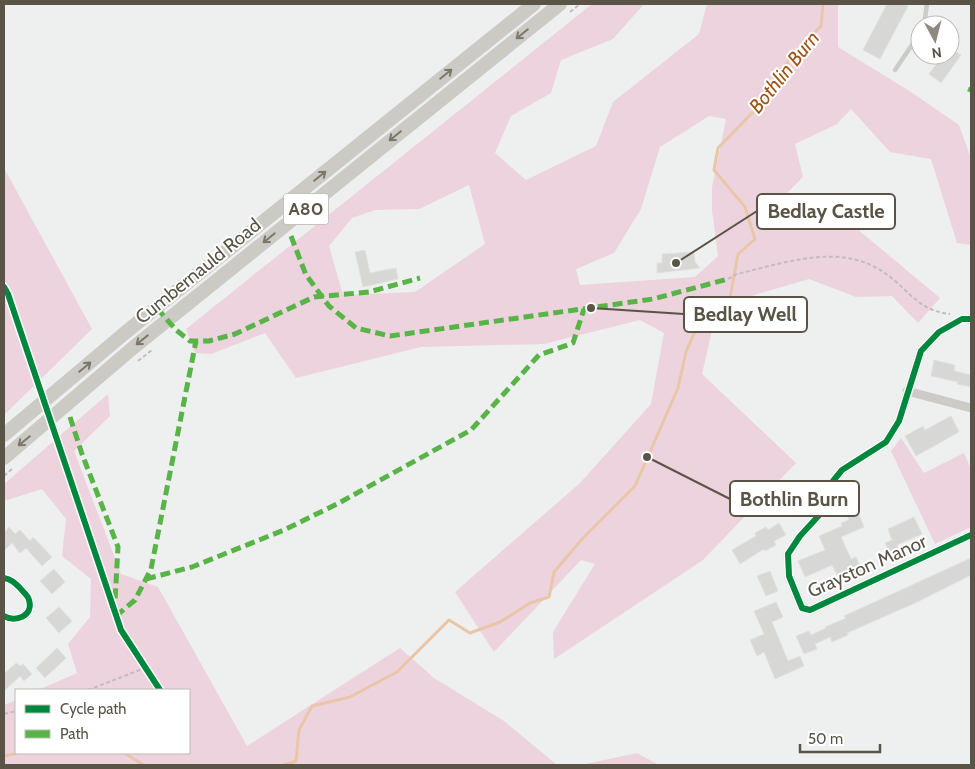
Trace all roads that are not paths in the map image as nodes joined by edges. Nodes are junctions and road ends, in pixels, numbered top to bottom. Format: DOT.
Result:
graph roads {
  1 [pos="534,4"];
  2 [pos="560,4"];
  3 [pos="910,48"];
  4 [pos="895,70"];
  5 [pos="967,319"];
  6 [pos="908,391"];
  7 [pos="971,408"];
  8 [pos="4,436"];
  9 [pos="4,458"];
  10 [pos="971,535"];
  11 [pos="4,578"];
  12 [pos="4,616"];
  8 -- 1 [label="main road, Cumbernauld Road / A80, one-way"];
  2 -- 9 [label="main road, Cumbernauld Road / A80, one-way"];
  3 -- 4 [label="lane"];
  5 -- 6 [label="street, Grayston Manor"];
  6 -- 7 [label="street"];
  6 -- 10 [label="street, Grayston Manor"];
  11 -- 12 [label="street"];
}
